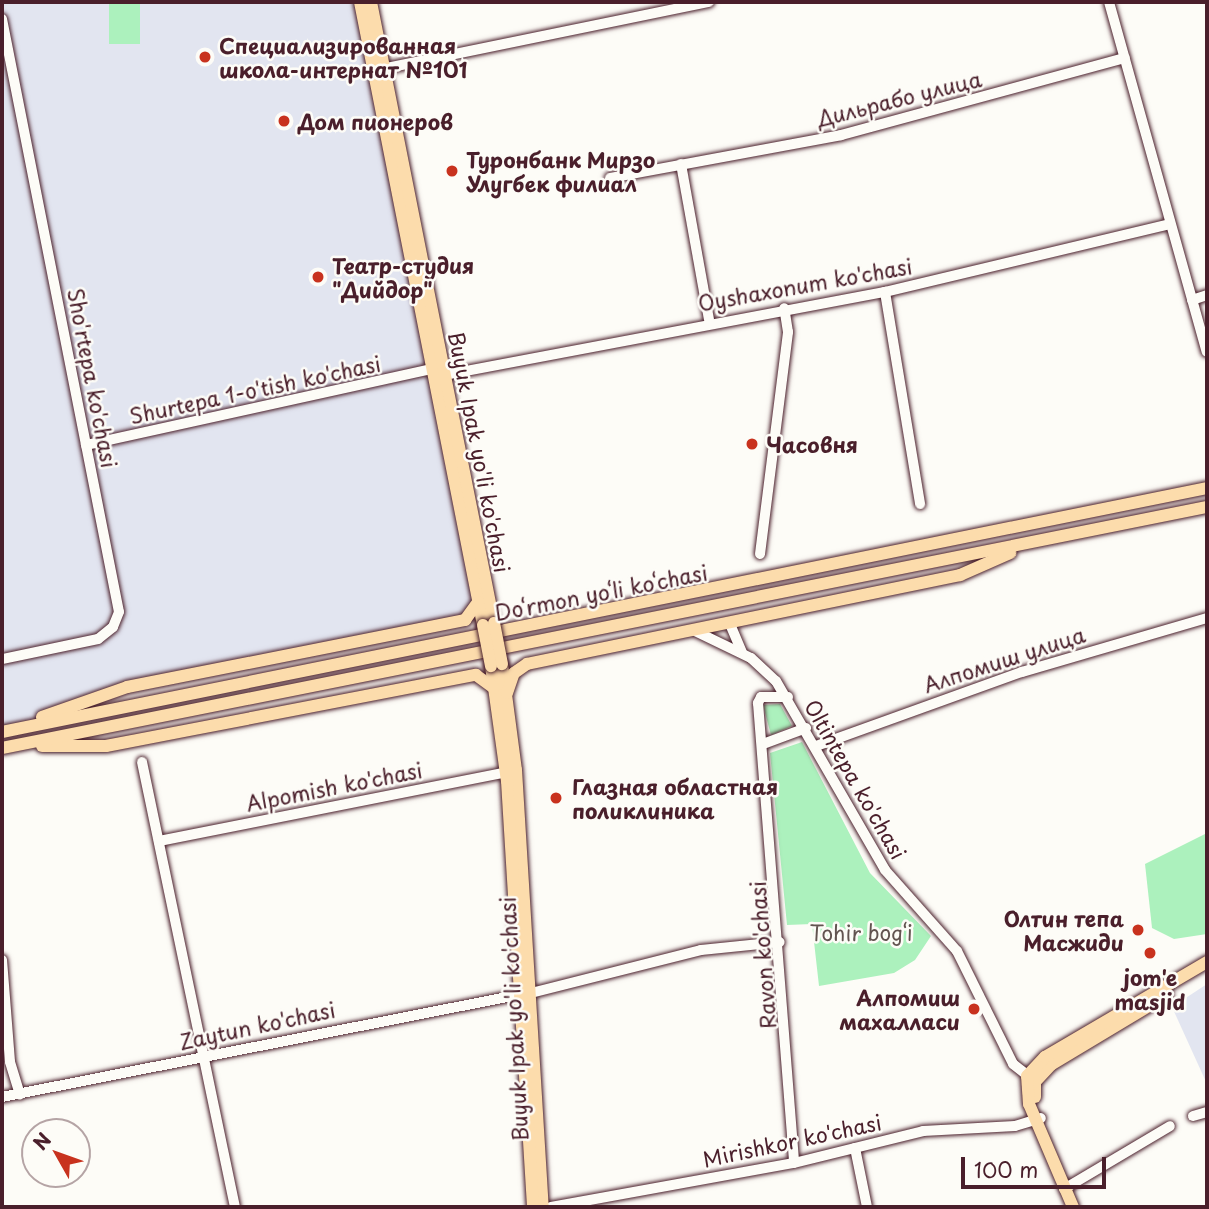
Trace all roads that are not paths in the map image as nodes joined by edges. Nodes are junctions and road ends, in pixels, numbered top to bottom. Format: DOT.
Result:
graph roads {
  1 [pos="360,2"];
  2 [pos="371,2"];
  3 [pos="709,2"];
  4 [pos="1109,2"];
  5 [pos="2,19"];
  6 [pos="1125,58"];
  7 [pos="379,70"];
  8 [pos="681,164"];
  9 [pos="610,178"];
  10 [pos="1170,224"];
  11 [pos="885,292"];
  12 [pos="1207,295"];
  13 [pos="1192,300"];
  14 [pos="784,308"];
  15 [pos="709,320"];
  16 [pos="1207,352"];
  17 [pos="439,372"];
  18 [pos="86,445"];
  19 [pos="1207,488"];
  20 [pos="920,504"];
  21 [pos="1207,507"];
  22 [pos="1031,544"];
  23 [pos="760,554"];
  24 [pos="478,598"];
  25 [pos="1207,618"];
  26 [pos="488,624"];
  27 [pos="730,624"];
  28 [pos="695,631"];
  29 [pos="745,655"];
  30 [pos="2,659"];
  31 [pos="502,694"];
  32 [pos="788,697"];
  33 [pos="806,728"];
  34 [pos="6,731"];
  35 [pos="763,744"];
  36 [pos="816,746"];
  37 [pos="7,747"];
  38 [pos="142,762"];
  39 [pos="511,771"];
  40 [pos="159,841"];
  41 [pos="780,942"];
  42 [pos="2,960"];
  43 [pos="1207,962"];
  44 [pos="1207,972"];
  45 [pos="1187,979"];
  46 [pos="526,993"];
  47 [pos="4,1024"];
  48 [pos="202,1057"];
  49 [pos="1031,1079"];
  50 [pos="20,1094"];
  51 [pos="2,1097"];
  52 [pos="1207,1112"];
  53 [pos="1193,1116"];
  54 [pos="1038,1119"];
  55 [pos="1170,1126"];
  56 [pos="855,1148"];
  57 [pos="794,1163"];
  58 [pos="1067,1187"];
  59 [pos="235,1207"];
  60 [pos="533,1207"];
  61 [pos="543,1207"];
  62 [pos="551,1207"];
  63 [pos="867,1207"];
  64 [pos="1073,1207"];
  65 [pos="1080,1207"];
  1 -- 7 [label="main road, Buyuk Ipak yo'li ko'chasi"];
  2 -- 7 [label="main road, Buyuk Ipak yo'li ko'chasi"];
  3 -- 7 [label="street"];
  4 -- 6 [label="street"];
  5 -- 18 [label="street, Sho'rtepa ko'chasi"];
  6 -- 8 [label="street, Дильрабо улица"];
  6 -- 10 [label="street"];
  7 -- 17 [label="main road, Buyuk Ipak yo'li ko'chasi"];
  8 -- 9 [label="street, Дильрабо улица"];
  8 -- 15 [label="street"];
  10 -- 11 [label="street, Oyshaxonum ko'chasi"];
  10 -- 13 [label="street"];
  11 -- 14 [label="street, Oyshaxonum ko'chasi"];
  11 -- 20 [label="street"];
  12 -- 13 [label="street"];
  13 -- 16 [label="street"];
  14 -- 15 [label="street, Oyshaxonum ko'chasi"];
  14 -- 23 [label="street"];
  15 -- 17 [label="street, Oyshaxonum ko'chasi"];
  17 -- 18 [label="street, Shurtepa 1-o'tish ko'chasi"];
  17 -- 24 [label="main road, Buyuk Ipak yo'li ko'chasi"];
  17 -- 26 [label="main road, Buyuk Ipak yo'li ko'chasi"];
  18 -- 30 [label="street, Sho'rtepa ko'chasi"];
  19 -- 34 [label="main road, Do‘rmon yo‘li ko‘chasi"];
  21 -- 22 [label="main road, Do‘rmon yo‘li ko‘chasi"];
  22 -- 27 [label="main road"];
  22 -- 37 [label="main road, Do‘rmon yo‘li ko‘chasi"];
  24 -- 26 [label="main road, Buyuk Ipak yo'li ko'chasi"];
  24 -- 34 [label="main road"];
  25 -- 36 [label="street, Алпомиш улица"];
  26 -- 31 [label="main road, Buyuk Ipak yo'li ko'chasi, bridge"];
  27 -- 28 [label="main road"];
  27 -- 29 [label="street"];
  28 -- 29 [label="street, Oltintepa ko'chasi"];
  28 -- 31 [label="main road"];
  29 -- 32 [label="street, Oltintepa ko'chasi"];
  31 -- 37 [label="main road"];
  31 -- 39 [label="main road, Buyuk Ipak yo'li ko'chasi"];
  32 -- 33 [label="street, Oltintepa ko'chasi"];
  32 -- 35 [label="street, Ravon ko'chasi"];
  33 -- 35 [label="street"];
  33 -- 36 [label="street, Oltintepa ko'chasi"];
  35 -- 41 [label="street, Ravon ko'chasi"];
  36 -- 49 [label="street, Oltintepa ko'chasi"];
  38 -- 40 [label="street"];
  39 -- 40 [label="street, Alpomish ko'chasi"];
  39 -- 46 [label="main road, Buyuk Ipak yo'li ko'chasi"];
  40 -- 48 [label="street"];
  41 -- 46 [label="street, Zaytun ko'chasi"];
  41 -- 57 [label="street, Ravon ko'chasi"];
  42 -- 47 [label="street"];
  43 -- 45 [label="main road"];
  44 -- 45 [label="main road"];
  45 -- 49 [label="main road"];
  46 -- 48 [label="street, Zaytun ko'chasi"];
  46 -- 60 [label="main road, Buyuk Ipak yo'li ko'chasi"];
  46 -- 61 [label="main road, Buyuk Ipak yo'li ko'chasi"];
  47 -- 50 [label="street"];
  48 -- 50 [label="street, Zaytun ko'chasi"];
  48 -- 59 [label="street"];
  49 -- 54 [label="main road, Oltintepa ko'chasi"];
  50 -- 51 [label="street, Zaytun ko'chasi"];
  52 -- 53 [label="street"];
  54 -- 56 [label="street, Mirishkor ko'chasi"];
  54 -- 58 [label="main road, Oltintepa ko'chasi"];
  55 -- 58 [label="street"];
  56 -- 57 [label="street, Mirishkor ko'chasi"];
  56 -- 63 [label="street"];
  57 -- 62 [label="street, Mirishkor ko'chasi"];
  58 -- 64 [label="main road, Oltintepa ko'chasi"];
  58 -- 65 [label="main road, Oltintepa ko'chasi"];
}
